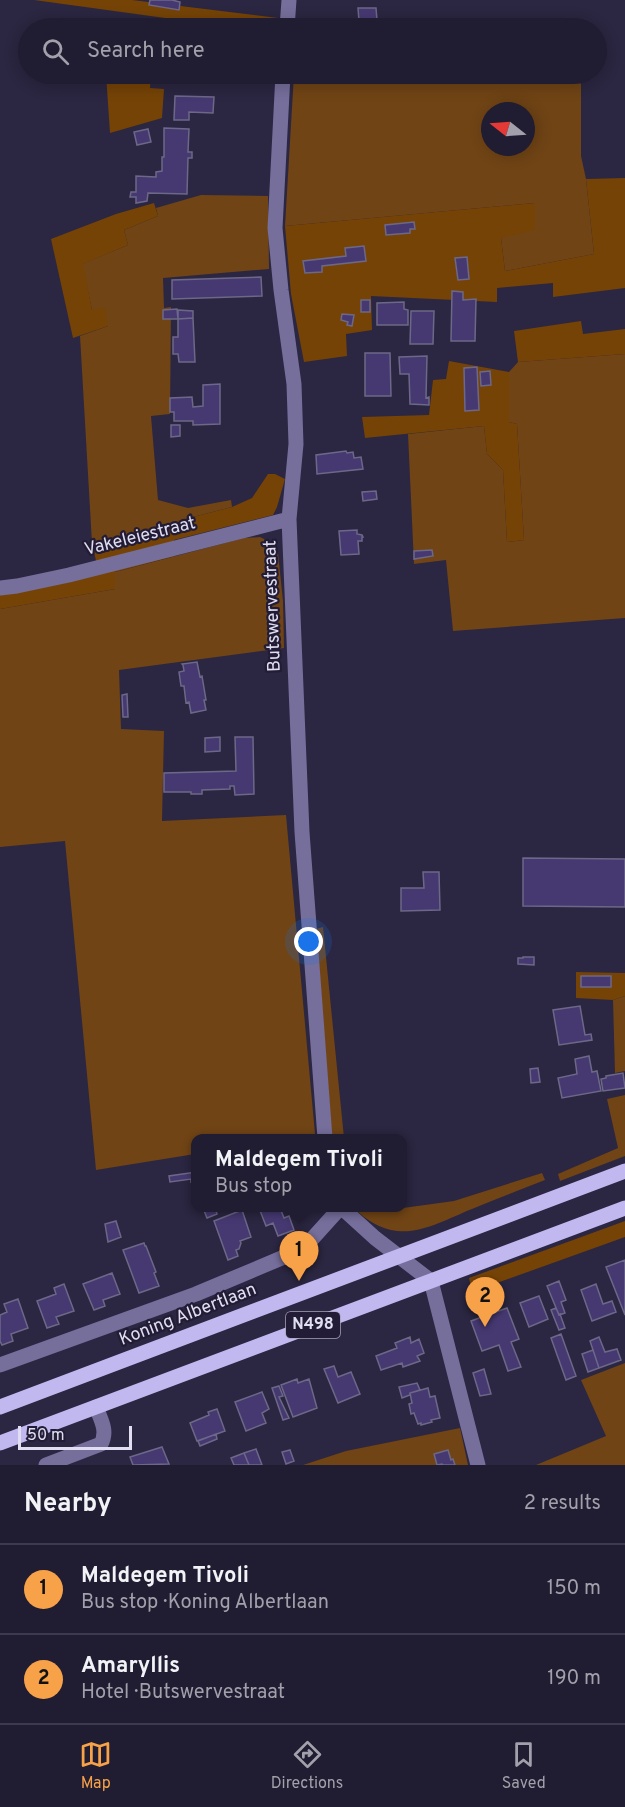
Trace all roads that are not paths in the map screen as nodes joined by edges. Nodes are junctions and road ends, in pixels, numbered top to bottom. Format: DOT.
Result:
graph roads {
  1 [pos="289,0"];
  2 [pos="288,18"];
  3 [pos="283,84"];
  4 [pos="289,519"];
  5 [pos="0,588"];
  6 [pos="325,1134"];
  7 [pos="625,1171"];
  8 [pos="625,1208"];
  9 [pos="336,1212"];
  10 [pos="345,1212"];
  11 [pos="399,1257"];
  12 [pos="431,1281"];
  13 [pos="0,1365"];
  14 [pos="0,1407"];
  15 [pos="96,1407"];
  16 [pos="0,1443"];
  17 [pos="46,1465"];
  18 [pos="478,1465"];
  1 -- 2 [label="street"];
  3 -- 4 [label="street, Butswervestraat"];
  4 -- 5 [label="street, Vakeleiestraat"];
  4 -- 6 [label="street, Butswervestraat"];
  7 -- 11 [label="main road, Koning Albertlaan / N498"];
  8 -- 12 [label="main road, N498"];
  9 -- 13 [label="street, Koning Albertlaan"];
  10 -- 11 [label="street"];
  11 -- 12 [label="street"];
  11 -- 14 [label="main road, Koning Albertlaan / N498"];
  12 -- 15 [label="main road, N498"];
  12 -- 18 [label="street"];
  15 -- 16 [label="main road, N498"];
  15 -- 17 [label="street"];
}
